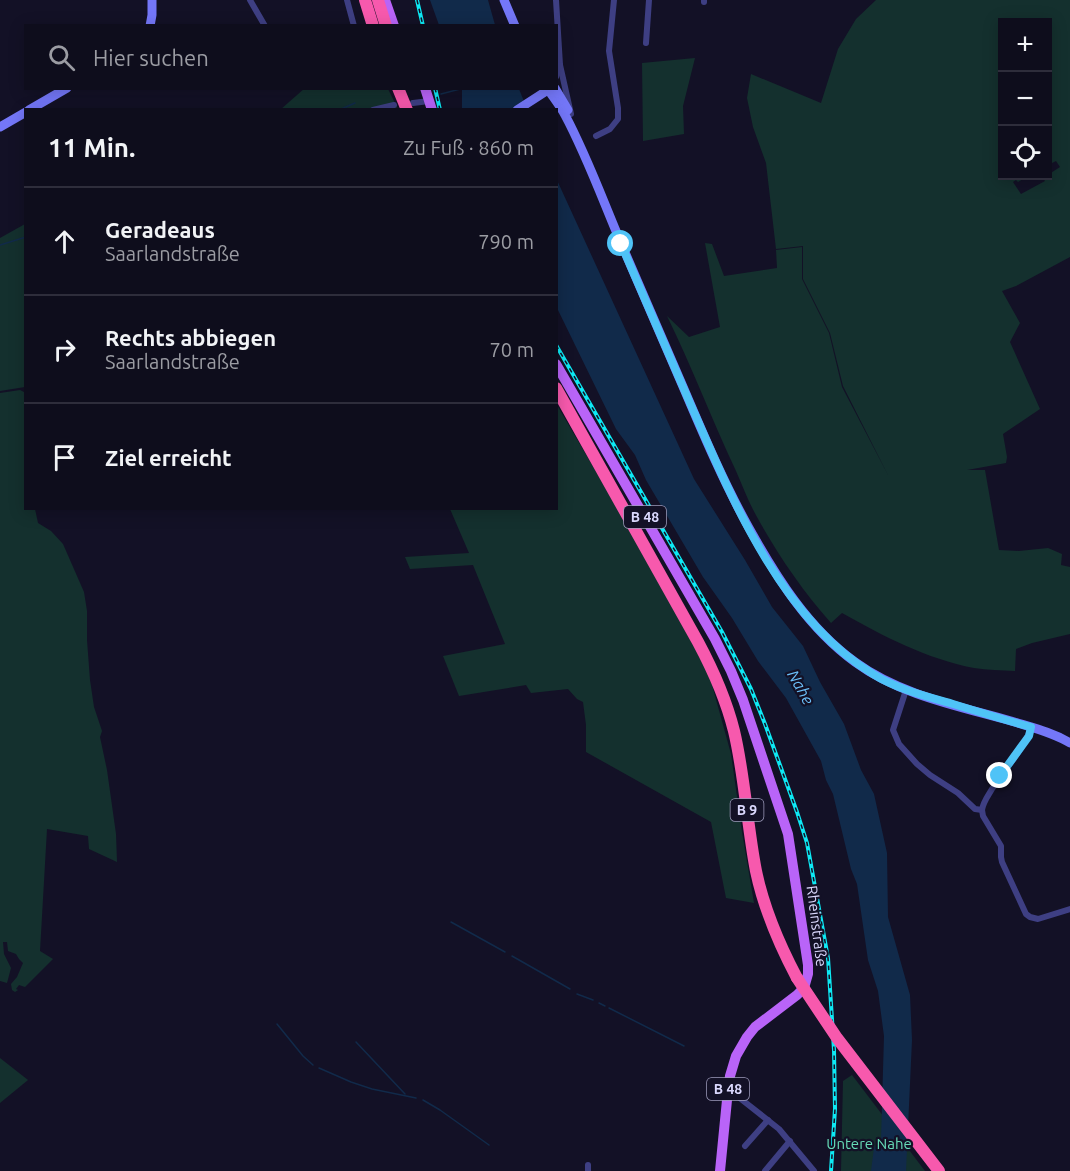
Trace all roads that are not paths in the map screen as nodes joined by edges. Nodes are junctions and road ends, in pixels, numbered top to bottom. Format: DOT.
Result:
graph roads {
  1 [pos="152,0"];
  2 [pos="250,0"];
  3 [pos="347,0"];
  4 [pos="365,0"];
  5 [pos="378,0"];
  6 [pos="385,0"];
  7 [pos="504,0"];
  8 [pos="556,0"];
  9 [pos="614,0"];
  10 [pos="649,0"];
  11 [pos="150,24"];
  12 [pos="264,24"];
  13 [pos="353,24"];
  14 [pos="372,24"];
  15 [pos="385,24"];
  16 [pos="393,24"];
  17 [pos="514,24"];
  18 [pos="557,24"];
  19 [pos="646,43"];
  20 [pos="558,68"];
  21 [pos="560,76"];
  22 [pos="64,90"];
  23 [pos="426,90"];
  24 [pos="549,90"];
  25 [pos="553,90"];
  26 [pos="553,90"];
  27 [pos="398,94"];
  28 [pos="430,105"];
  29 [pos="410,106"];
  30 [pos="32,108"];
  31 [pos="377,108"];
  32 [pos="520,108"];
  33 [pos="24,113"];
  34 [pos="571,114"];
  35 [pos="0,127"];
  36 [pos="596,136"];
  37 [pos="579,143"];
  38 [pos="558,367"];
  39 [pos="558,392"];
  40 [pos="906,690"];
  41 [pos="1031,727"];
  42 [pos="1070,743"];
  43 [pos="982,810"];
  44 [pos="1070,909"];
  45 [pos="728,1090"];
  46 [pos="768,1120"];
  47 [pos="790,1141"];
  48 [pos="745,1146"];
  49 [pos="720,1171"];
  50 [pos="765,1171"];
  51 [pos="814,1171"];
  52 [pos="939,1171"];
  1 -- 11 [label="main road"];
  2 -- 12 [label="street"];
  3 -- 13 [label="street"];
  4 -- 14 [label="highway"];
  5 -- 15 [label="highway"];
  6 -- 16 [label="main road"];
  7 -- 17 [label="main road"];
  8 -- 18 [label="street"];
  9 -- 36 [label="street"];
  10 -- 19 [label="street"];
  20 -- 21 [label="street"];
  21 -- 34 [label="street"];
  22 -- 30 [label="main road"];
  23 -- 28 [label="main road"];
  24 -- 32 [label="main road"];
  25 -- 34 [label="main road"];
  26 -- 37 [label="main road"];
  27 -- 29 [label="highway"];
  27 -- 31 [label="street"];
  28 -- 29 [label="street"];
  33 -- 35 [label="main road"];
  34 -- 37 [label="main road"];
  37 -- 40 [label="main road"];
  38 -- 45 [label="main road, Rheinstraße / B 48"];
  39 -- 52 [label="highway, B 9, bridge"];
  40 -- 41 [label="main road"];
  40 -- 43 [label="street"];
  41 -- 42 [label="main road"];
  41 -- 43 [label="street"];
  43 -- 44 [label="street"];
  45 -- 46 [label="street"];
  45 -- 49 [label="main road, Rheinstraße / B 48"];
  46 -- 47 [label="street"];
  46 -- 48 [label="street"];
  47 -- 50 [label="street"];
  47 -- 51 [label="street"];
}
